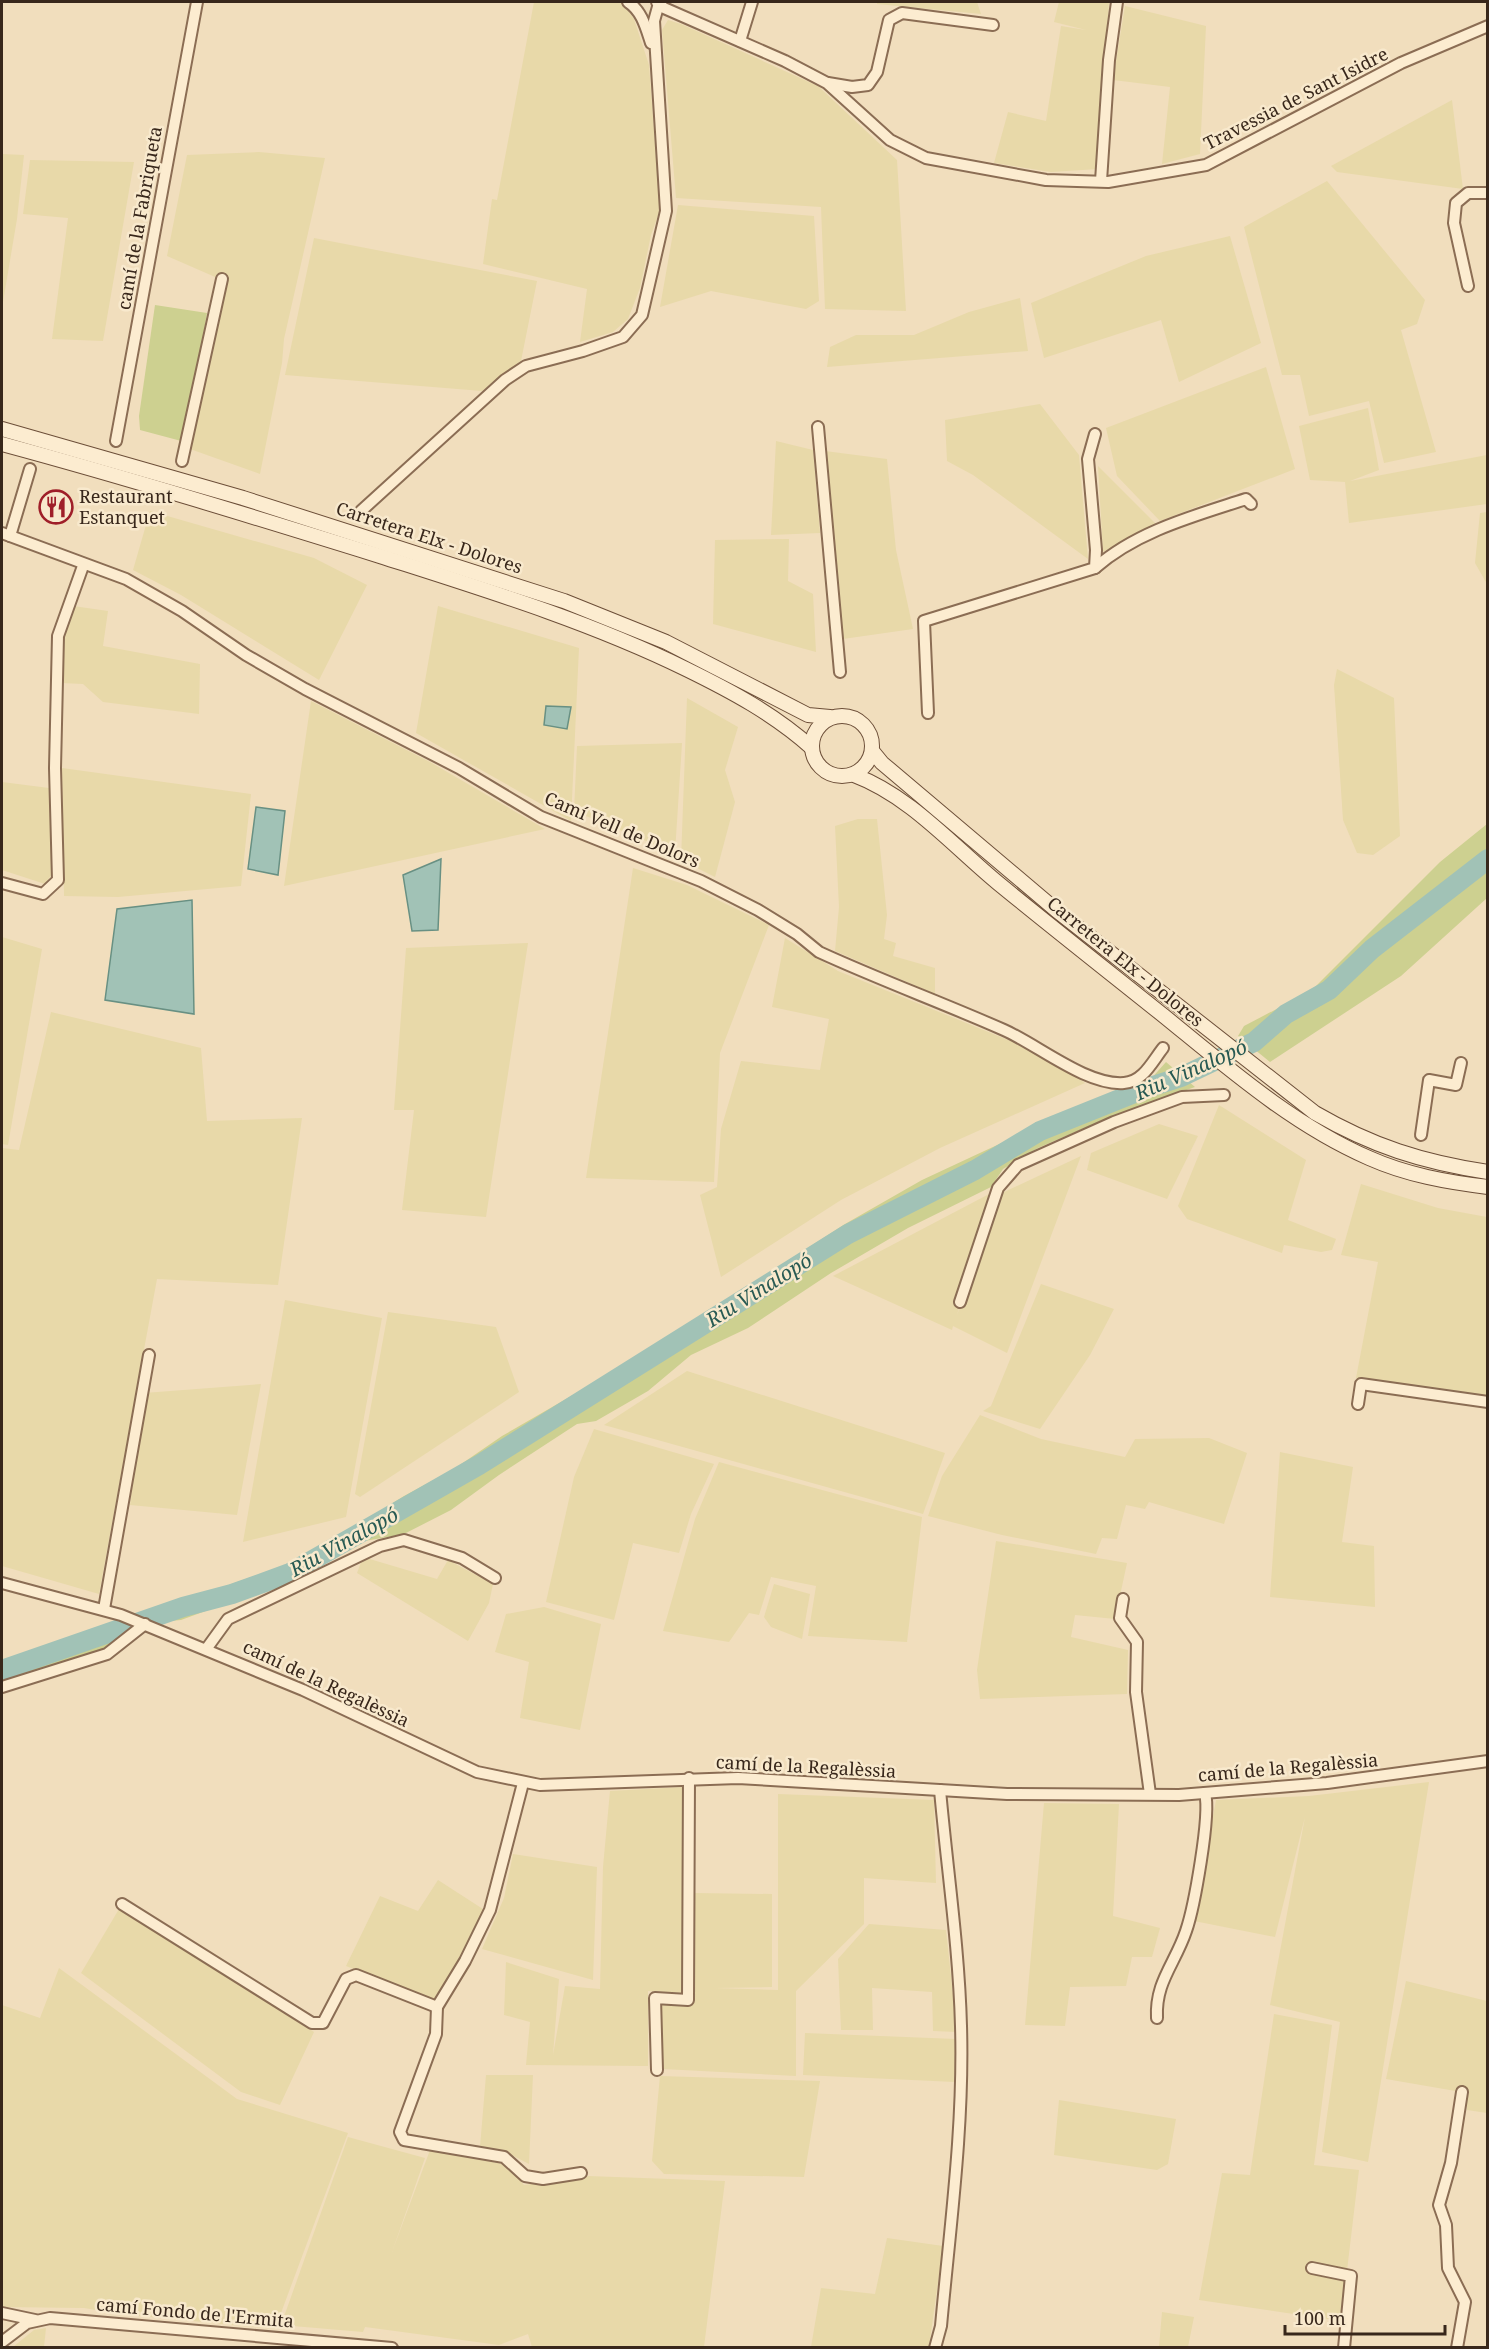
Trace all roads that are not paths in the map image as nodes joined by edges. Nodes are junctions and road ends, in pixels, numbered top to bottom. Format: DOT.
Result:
graph roads {
  1 [pos="197,2"];
  2 [pos="628,2"];
  3 [pos="658,2"];
  4 [pos="752,2"];
  5 [pos="1117,2"];
  6 [pos="993,25"];
  7 [pos="1488,26"];
  8 [pos="740,41"];
  9 [pos="657,66"];
  10 [pos="827,83"];
  11 [pos="1101,181"];
  12 [pos="1488,194"];
  13 [pos="222,279"];
  14 [pos="1468,286"];
  15 [pos="818,427"];
  16 [pos="2,429"];
  17 [pos="1095,434"];
  18 [pos="116,441"];
  19 [pos="2,444"];
  20 [pos="182,460"];
  21 [pos="30,469"];
  22 [pos="1251,504"];
  23 [pos="361,512"];
  24 [pos="6,535"];
  25 [pos="83,566"];
  26 [pos="1095,568"];
  27 [pos="840,672"];
  28 [pos="928,713"];
  29 [pos="830,717"];
  30 [pos="812,748"];
  31 [pos="873,752"];
  32 [pos="854,775"];
  33 [pos="2,883"];
  34 [pos="1163,1048"];
  35 [pos="1461,1063"];
  36 [pos="1224,1095"];
  37 [pos="1421,1135"];
  38 [pos="1488,1172"];
  39 [pos="1488,1187"];
  40 [pos="960,1302"];
  41 [pos="149,1355"];
  42 [pos="1488,1402"];
  43 [pos="1358,1404"];
  44 [pos="495,1578"];
  45 [pos="2,1582"];
  46 [pos="1124,1599"];
  47 [pos="107,1610"];
  48 [pos="149,1625"];
  49 [pos="207,1648"];
  50 [pos="2,1687"];
  51 [pos="1488,1761"];
  52 [pos="689,1778"];
  53 [pos="523,1783"];
  54 [pos="940,1790"];
  55 [pos="1205,1793"];
  56 [pos="1150,1794"];
  57 [pos="122,1904"];
  58 [pos="437,2007"];
  59 [pos="1157,2018"];
  60 [pos="657,2070"];
  61 [pos="1462,2092"];
  62 [pos="581,2173"];
  63 [pos="1312,2268"];
  64 [pos="2,2313"];
  65 [pos="38,2320"];
  66 [pos="2,2342"];
  67 [pos="392,2348"];
  68 [pos="935,2348"];
  69 [pos="1344,2348"];
  70 [pos="1457,2348"];
  1 -- 18 [label="street, camí de la Fabriqueta"];
  2 -- 9 [label="street"];
  3 -- 8 [label="street, Travessia de Sant Isidre"];
  3 -- 9 [label="street"];
  4 -- 8 [label="street"];
  5 -- 11 [label="street"];
  6 -- 10 [label="street"];
  7 -- 11 [label="street, Travessia de Sant Isidre"];
  8 -- 10 [label="street, Travessia de Sant Isidre"];
  9 -- 23 [label="street"];
  10 -- 11 [label="street, Travessia de Sant Isidre"];
  12 -- 14 [label="street"];
  13 -- 20 [label="street"];
  15 -- 27 [label="street"];
  16 -- 29 [label="main road, Carretera Elx - Dolores"];
  17 -- 26 [label="street"];
  19 -- 30 [label="main road, Carretera Elx - Dolores"];
  21 -- 24 [label="street"];
  22 -- 26 [label="street"];
  24 -- 25 [label="street, Camí Vell de Dolors"];
  25 -- 33 [label="street"];
  25 -- 34 [label="street, Camí Vell de Dolors"];
  26 -- 28 [label="street"];
  29 -- 30 [label="main road"];
  29 -- 31 [label="main road"];
  30 -- 32 [label="main road"];
  31 -- 32 [label="main road"];
  31 -- 38 [label="main road, Carretera Elx - Dolores"];
  32 -- 39 [label="main road, Carretera Elx - Dolores"];
  35 -- 37 [label="street"];
  36 -- 40 [label="street"];
  41 -- 47 [label="street"];
  42 -- 43 [label="street"];
  44 -- 49 [label="street"];
  45 -- 47 [label="street, camí de la Regalèssia"];
  46 -- 56 [label="street"];
  47 -- 48 [label="street, camí de la Regalèssia"];
  48 -- 49 [label="street, camí de la Regalèssia"];
  48 -- 50 [label="street"];
  49 -- 53 [label="street, camí de la Regalèssia"];
  51 -- 55 [label="street, camí de la Regalèssia"];
  52 -- 53 [label="street, camí de la Regalèssia"];
  52 -- 54 [label="street, camí de la Regalèssia"];
  52 -- 60 [label="street"];
  53 -- 58 [label="street"];
  54 -- 56 [label="street, camí de la Regalèssia"];
  54 -- 68 [label="street"];
  55 -- 56 [label="street, camí de la Regalèssia"];
  55 -- 59 [label="street"];
  57 -- 58 [label="street"];
  58 -- 62 [label="street"];
  61 -- 70 [label="street"];
  63 -- 69 [label="street"];
  64 -- 65 [label="street"];
  65 -- 66 [label="street, camí Fondo de l'Ermita"];
  65 -- 67 [label="street, camí Fondo de l'Ermita"];
}
